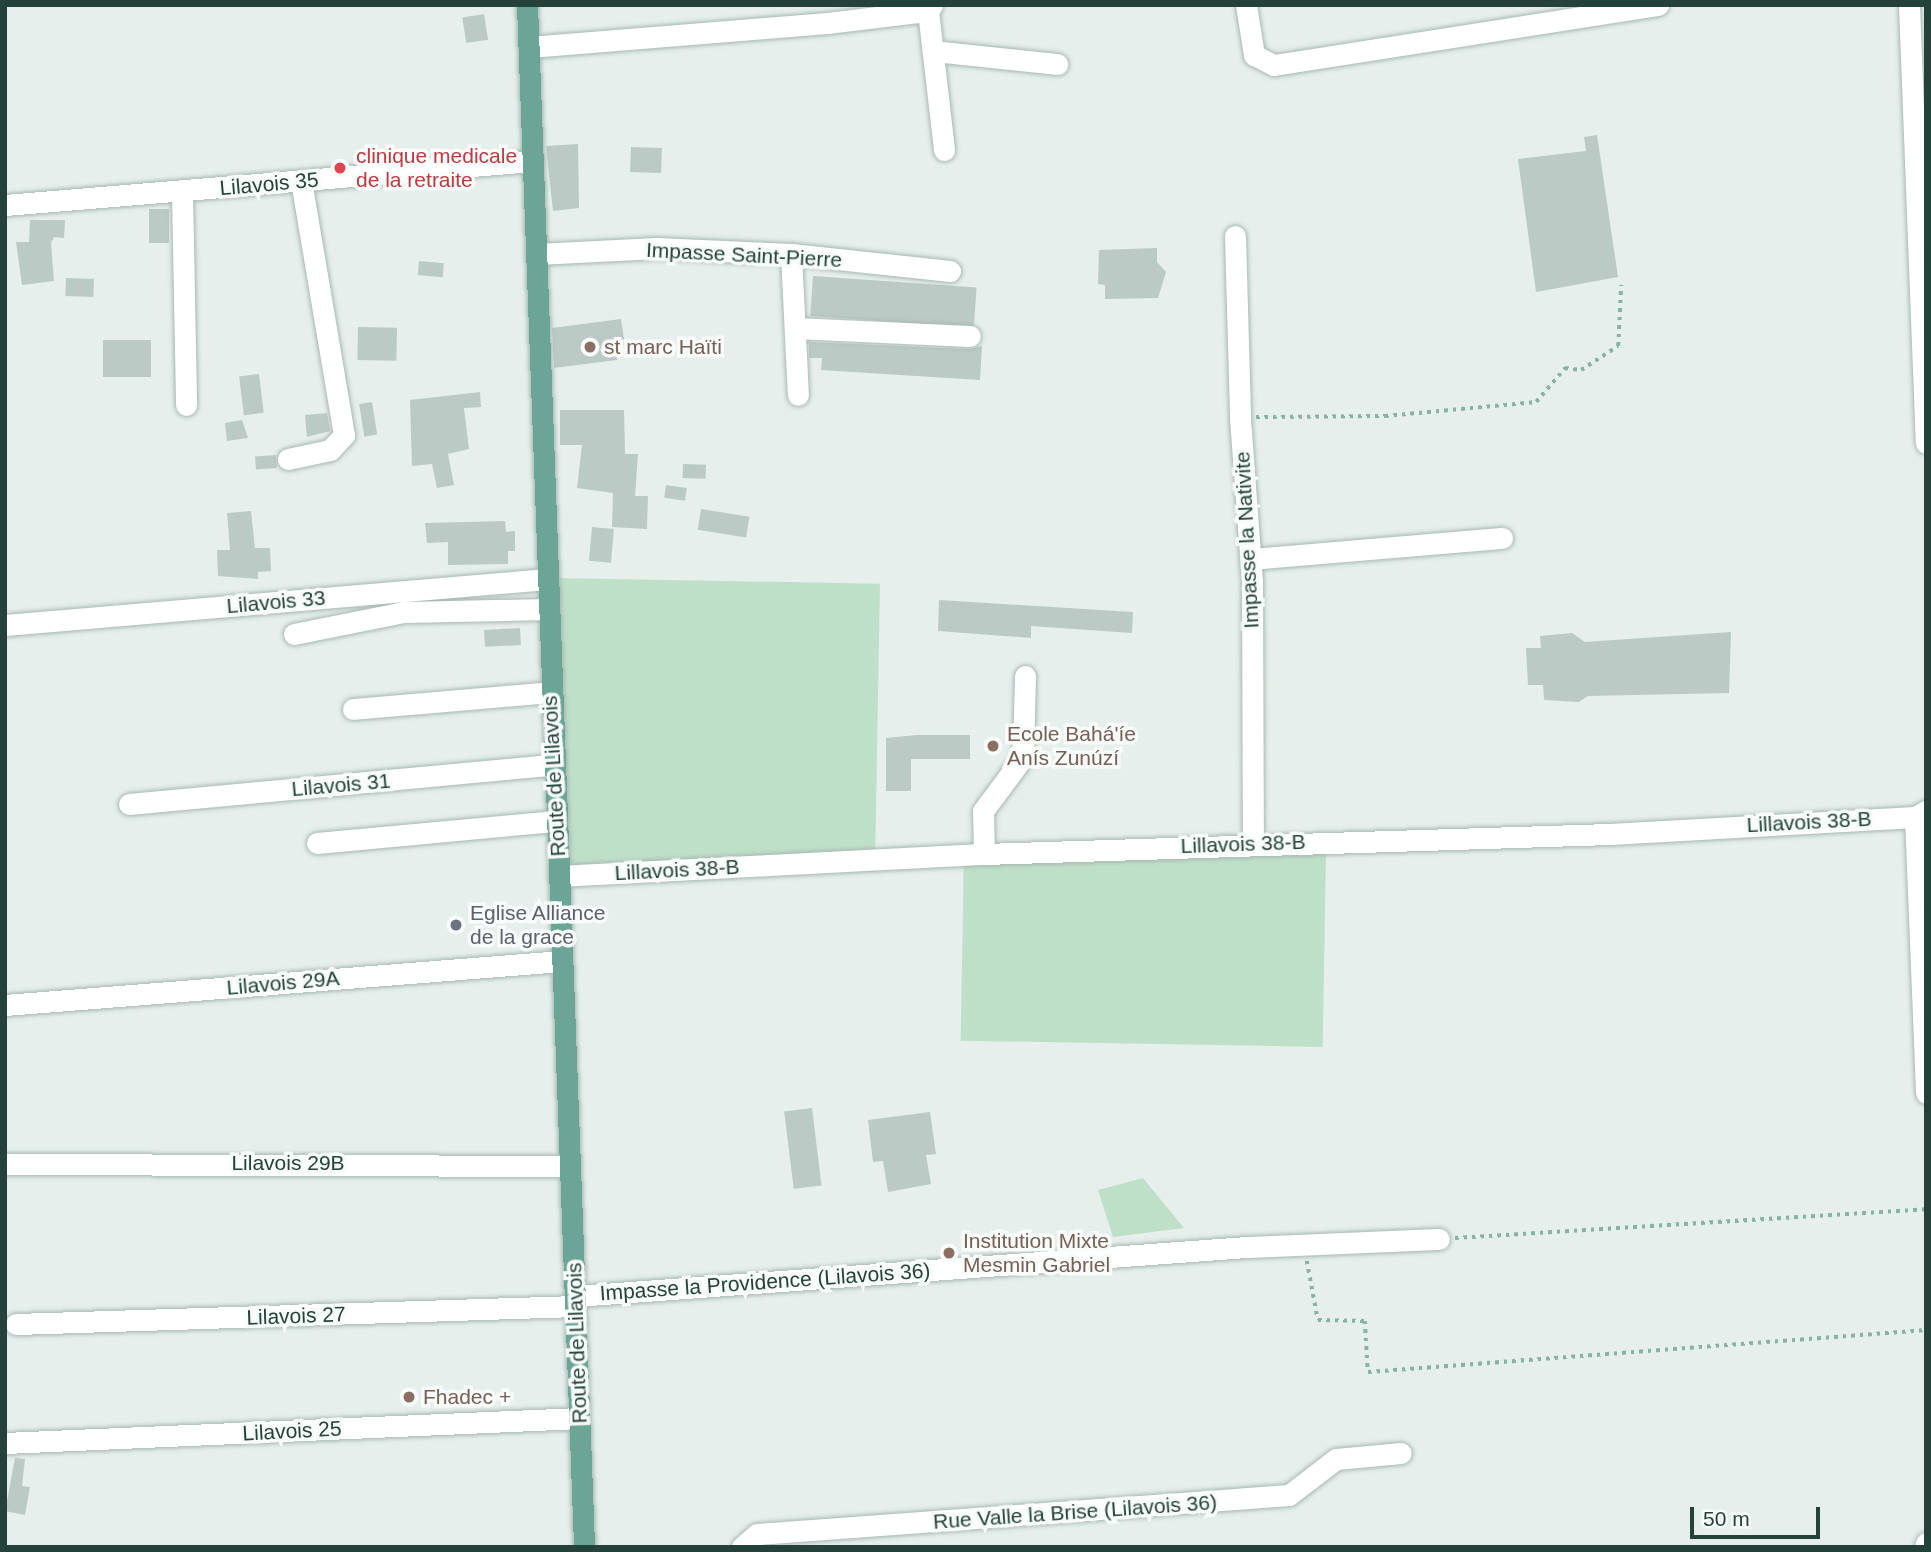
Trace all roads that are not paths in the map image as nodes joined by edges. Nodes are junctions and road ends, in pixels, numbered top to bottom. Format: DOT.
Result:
graph roads {
  1 [pos="527,5"];
  2 [pos="1246,5"];
  3 [pos="1658,5"];
  4 [pos="1909,5"];
  5 [pos="930,8"];
  6 [pos="530,47"];
  7 [pos="933,51"];
  8 [pos="1057,64"];
  9 [pos="944,150"];
  10 [pos="532,161"];
  11 [pos="301,181"];
  12 [pos="182,192"];
  13 [pos="5,205"];
  14 [pos="1235,236"];
  15 [pos="537,254"];
  16 [pos="791,254"];
  17 [pos="950,271"];
  18 [pos="1923,293"];
  19 [pos="795,328"];
  20 [pos="970,336"];
  21 [pos="798,395"];
  22 [pos="186,405"];
  23 [pos="1926,443"];
  24 [pos="288,459"];
  25 [pos="1502,538"];
  26 [pos="1251,559"];
  27 [pos="547,579"];
  28 [pos="548,609"];
  29 [pos="5,625"];
  30 [pos="294,634"];
  31 [pos="1025,676"];
  32 [pos="551,692"];
  33 [pos="354,709"];
  34 [pos="553,765"];
  35 [pos="129,804"];
  36 [pos="1920,814"];
  37 [pos="556,821"];
  38 [pos="317,843"];
  39 [pos="1253,844"];
  40 [pos="984,854"];
  41 [pos="559,876"];
  42 [pos="561,961"];
  43 [pos="5,1005"];
  44 [pos="1926,1093"];
  45 [pos="5,1164"];
  46 [pos="570,1166"];
  47 [pos="1439,1239"];
  48 [pos="576,1301"];
  49 [pos="16,1324"];
  50 [pos="579,1418"];
  51 [pos="5,1443"];
  52 [pos="1401,1453"];
  53 [pos="584,1547"];
  54 [pos="742,1547"];
  1 -- 6 [label="main road, Route de Lilavois"];
  2 -- 3 [label="street"];
  4 -- 18 [label="street"];
  5 -- 6 [label="street"];
  5 -- 7 [label="street"];
  6 -- 10 [label="main road, Route de Lilavois"];
  7 -- 8 [label="street"];
  7 -- 9 [label="street"];
  10 -- 11 [label="street, Lilavois 35"];
  10 -- 15 [label="main road, Route de Lilavois"];
  11 -- 12 [label="street, Lilavois 35"];
  11 -- 24 [label="street"];
  12 -- 13 [label="street, Lilavois 35"];
  12 -- 22 [label="street"];
  14 -- 26 [label="street, Impasse la Nativite"];
  15 -- 16 [label="street, Impasse Saint-Pierre"];
  15 -- 27 [label="main road, Route de Lilavois"];
  16 -- 17 [label="street, Impasse Saint-Pierre"];
  16 -- 19 [label="street"];
  18 -- 23 [label="street"];
  19 -- 20 [label="street"];
  19 -- 21 [label="street"];
  25 -- 26 [label="street"];
  26 -- 39 [label="street, Impasse la Nativite"];
  27 -- 28 [label="main road, Route de Lilavois"];
  27 -- 29 [label="street, Lilavois 33"];
  28 -- 30 [label="street"];
  28 -- 32 [label="main road, Route de Lilavois"];
  31 -- 40 [label="street"];
  32 -- 33 [label="street"];
  32 -- 34 [label="main road, Route de Lilavois"];
  34 -- 35 [label="street, Lilavois 31"];
  34 -- 37 [label="main road, Route de Lilavois"];
  36 -- 39 [label="street, Lillavois 38-B"];
  36 -- 44 [label="street"];
  37 -- 38 [label="street"];
  37 -- 41 [label="main road, Route de Lilavois"];
  39 -- 40 [label="street, Lillavois 38-B"];
  40 -- 41 [label="street, Lillavois 38-B"];
  41 -- 42 [label="main road, Route de Lilavois"];
  42 -- 43 [label="street, Lilavois 29A"];
  42 -- 46 [label="main road, Route de Lilavois"];
  45 -- 46 [label="street, Lilavois 29B"];
  46 -- 48 [label="main road, Route de Lilavois"];
  47 -- 48 [label="street, Impasse la Providence (Lilavois 36)"];
  48 -- 49 [label="street, Lilavois 27"];
  48 -- 50 [label="main road, Route de Lilavois"];
  50 -- 51 [label="street, Lilavois 25"];
  50 -- 53 [label="main road, Route de Lilavois"];
  52 -- 54 [label="street, Rue Valle la Brise (Lilavois 36)"];
}
